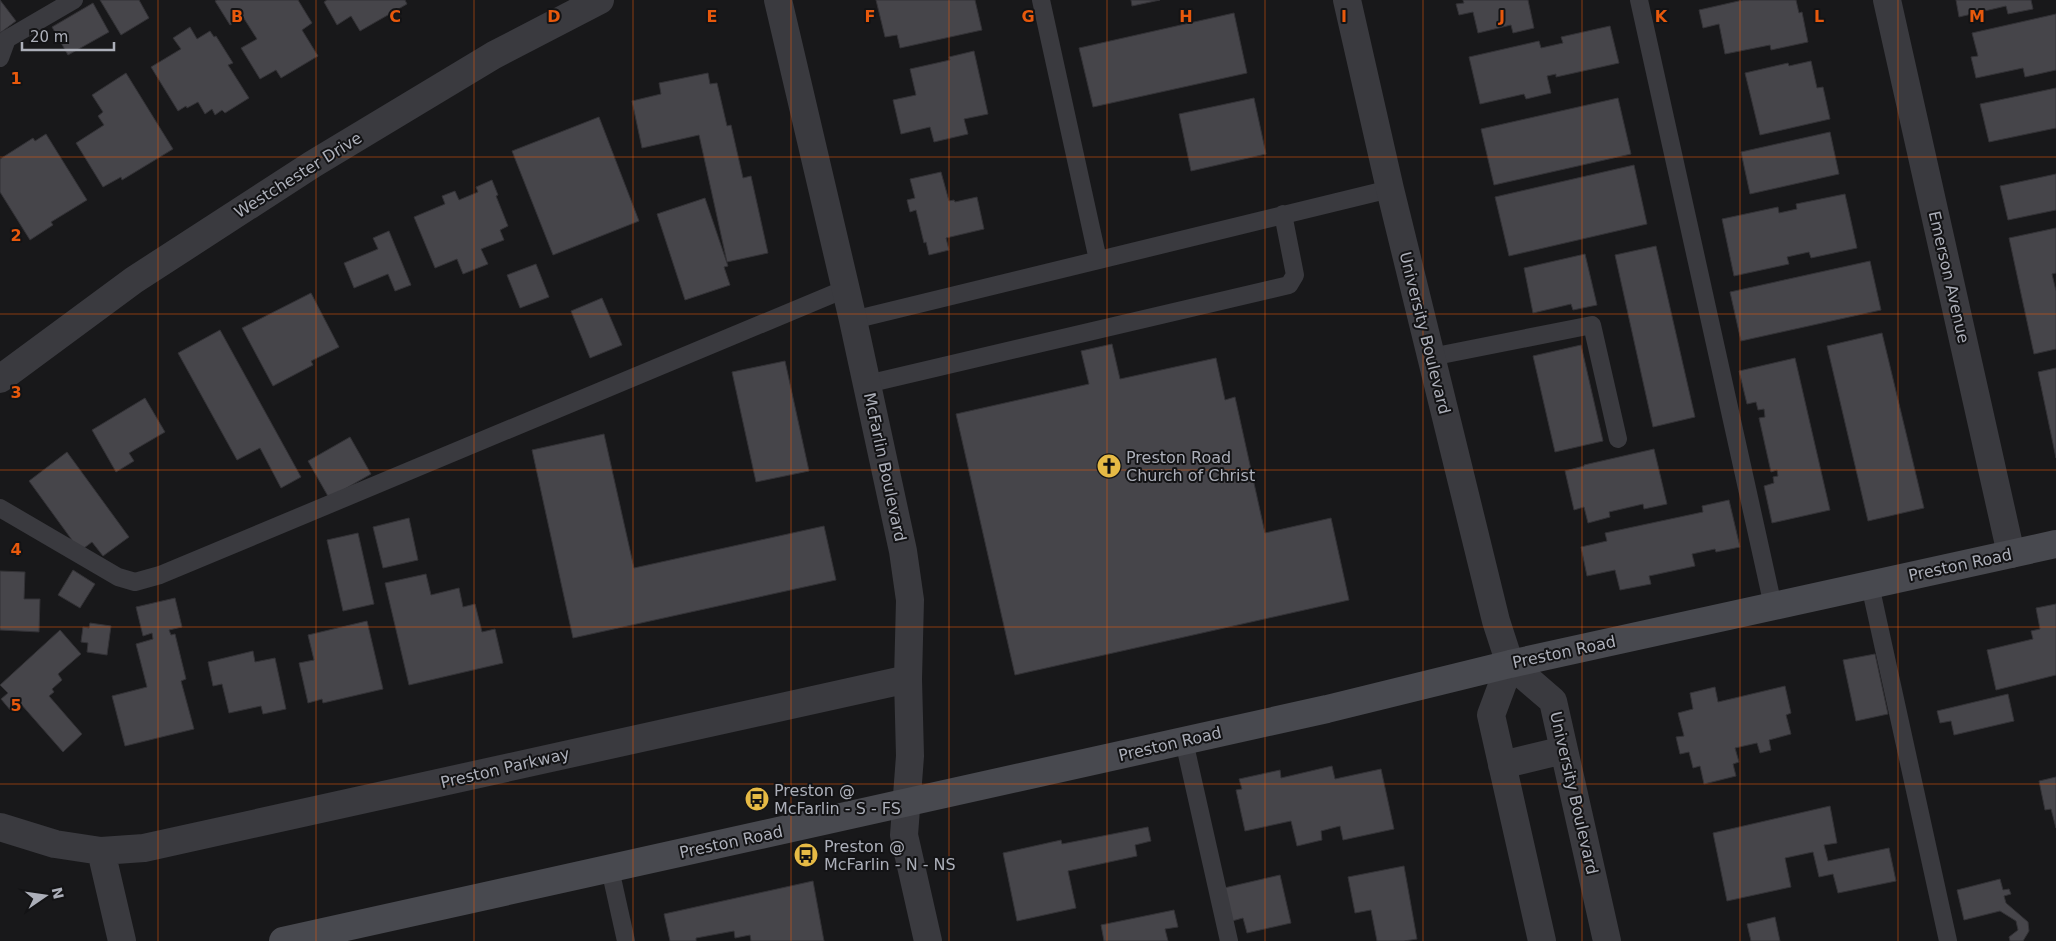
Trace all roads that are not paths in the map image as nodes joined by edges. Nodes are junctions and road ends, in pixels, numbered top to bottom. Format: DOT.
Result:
graph roads {
  1 [pos="74,0"];
  2 [pos="600,0"];
  3 [pos="778,0"];
  4 [pos="1040,0"];
  5 [pos="1347,0"];
  6 [pos="1639,0"];
  7 [pos="1887,0"];
  8 [pos="0,58"];
  9 [pos="1390,189"];
  10 [pos="1283,214"];
  11 [pos="1098,260"];
  12 [pos="845,290"];
  13 [pos="853,320"];
  14 [pos="1431,356"];
  15 [pos="3,374"];
  16 [pos="867,384"];
  17 [pos="1618,439"];
  18 [pos="0,508"];
  19 [pos="2056,544"];
  20 [pos="2011,554"];
  21 [pos="1870,585"];
  22 [pos="1773,606"];
  23 [pos="1510,664"];
  24 [pos="908,679"];
  25 [pos="1184,741"];
  26 [pos="1564,750"];
  27 [pos="1502,765"];
  28 [pos="906,804"];
  29 [pos="0,827"];
  30 [pos="101,851"];
  31 [pos="610,869"];
  32 [pos="341,935"];
  33 [pos="122,941"];
  34 [pos="283,941"];
  35 [pos="626,941"];
  36 [pos="928,941"];
  37 [pos="1229,941"];
  38 [pos="1542,941"];
  39 [pos="1607,941"];
  40 [pos="1948,941"];
  1 -- 8 [label="lane"];
  2 -- 15 [label="street, Westchester Drive"];
  3 -- 12 [label="street, McFarlin Boulevard"];
  4 -- 11 [label="lane"];
  5 -- 9 [label="street, University Boulevard"];
  6 -- 22 [label="lane"];
  7 -- 20 [label="street, Emerson Avenue"];
  9 -- 10 [label="lane"];
  9 -- 14 [label="street, University Boulevard"];
  10 -- 11 [label="lane"];
  10 -- 16 [label="lane"];
  11 -- 13 [label="lane"];
  12 -- 13 [label="street, McFarlin Boulevard"];
  12 -- 18 [label="lane"];
  13 -- 16 [label="street, McFarlin Boulevard"];
  14 -- 17 [label="lane"];
  14 -- 23 [label="street, University Boulevard"];
  16 -- 24 [label="street, McFarlin Boulevard"];
  19 -- 20 [label="main road, Preston Road"];
  20 -- 21 [label="main road, Preston Road"];
  21 -- 22 [label="main road, Preston Road"];
  21 -- 40 [label="lane"];
  22 -- 23 [label="main road, Preston Road"];
  23 -- 25 [label="main road, Preston Road"];
  23 -- 26 [label="street, University Boulevard"];
  23 -- 27 [label="street"];
  24 -- 28 [label="street, McFarlin Boulevard"];
  24 -- 30 [label="street, Preston Parkway"];
  25 -- 28 [label="main road, Preston Road"];
  25 -- 37 [label="lane"];
  26 -- 27 [label="street"];
  26 -- 39 [label="street, University Boulevard"];
  27 -- 38 [label="street"];
  28 -- 31 [label="main road, Preston Road"];
  28 -- 36 [label="street, McFarlin Boulevard"];
  29 -- 30 [label="street, Preston Parkway"];
  30 -- 33 [label="street"];
  31 -- 32 [label="main road, Preston Road"];
  31 -- 35 [label="lane"];
  32 -- 34 [label="main road, Preston Road"];
}
